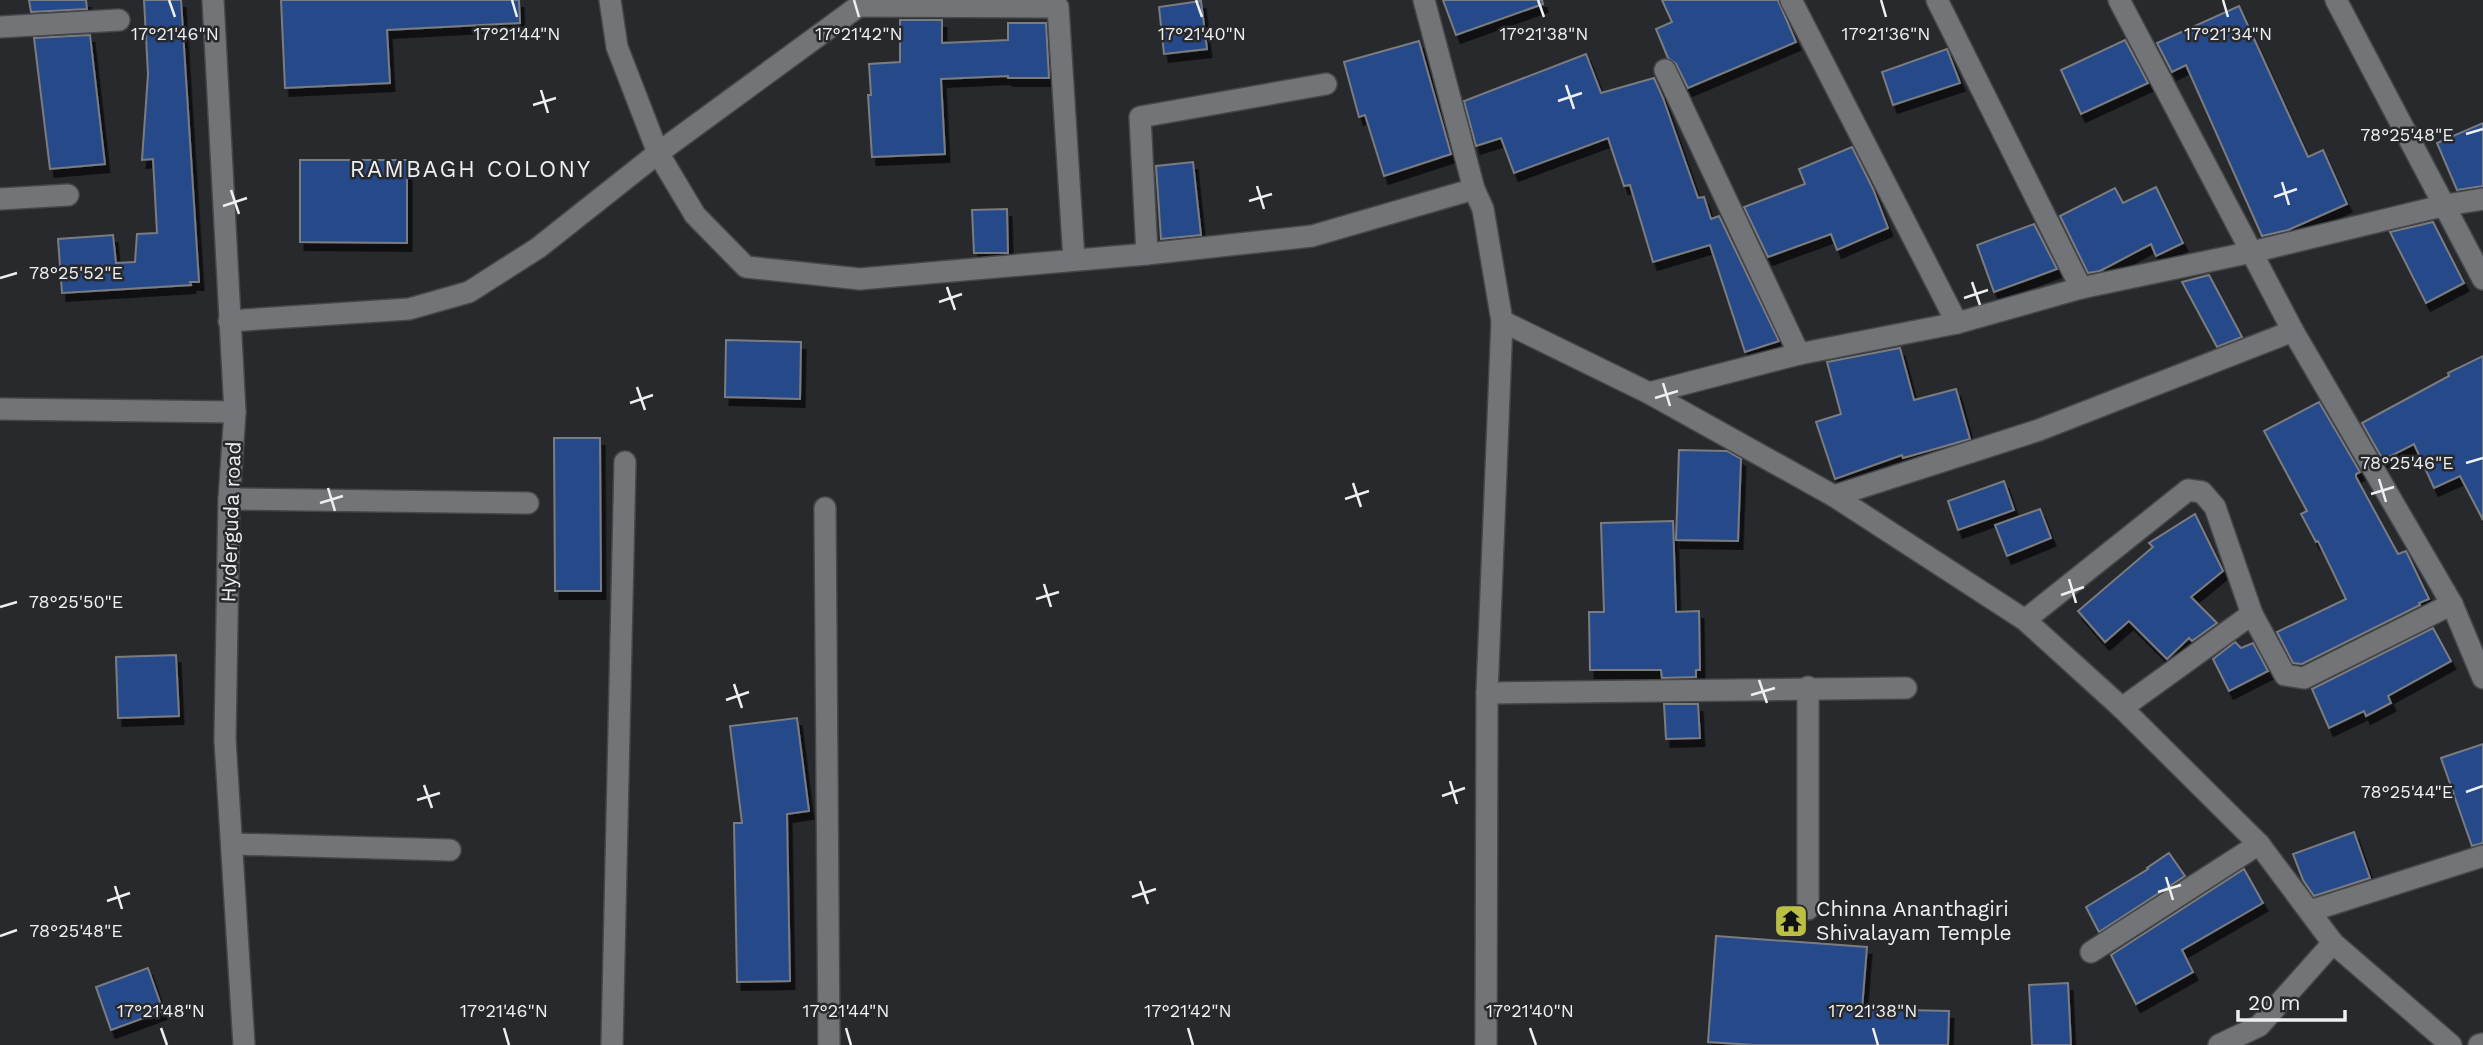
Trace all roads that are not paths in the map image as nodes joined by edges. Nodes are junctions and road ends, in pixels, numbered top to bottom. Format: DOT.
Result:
graph roads {
  1 [pos="213,0"];
  2 [pos="610,0"];
  3 [pos="1424,0"];
  4 [pos="1791,0"];
  5 [pos="1937,0"];
  6 [pos="2119,0"];
  7 [pos="2336,0"];
  8 [pos="863,3"];
  9 [pos="119,20"];
  10 [pos="0,27"];
  11 [pos="1665,70"];
  12 [pos="1326,84"];
  13 [pos="658,153"];
  14 [pos="1474,189"];
  15 [pos="68,195"];
  16 [pos="0,199"];
  17 [pos="2483,200"];
  18 [pos="2446,205"];
  19 [pos="2252,252"];
  20 [pos="1147,254"];
  21 [pos="1074,260"];
  22 [pos="2483,279"];
  23 [pos="2081,288"];
  24 [pos="229,321"];
  25 [pos="1502,321"];
  26 [pos="1957,323"];
  27 [pos="2293,331"];
  28 [pos="1799,354"];
  29 [pos="1649,393"];
  30 [pos="0,409"];
  31 [pos="235,412"];
  32 [pos="625,462"];
  33 [pos="1834,496"];
  34 [pos="229,499"];
  35 [pos="528,503"];
  36 [pos="825,508"];
  37 [pos="2452,604"];
  38 [pos="2252,614"];
  39 [pos="2025,620"];
  40 [pos="2483,678"];
  41 [pos="1808,687"];
  42 [pos="1906,688"];
  43 [pos="1487,693"];
  44 [pos="2122,708"];
  45 [pos="232,844"];
  46 [pos="2259,844"];
  47 [pos="450,850"];
  48 [pos="2483,856"];
  49 [pos="1808,909"];
  50 [pos="2310,911"];
  51 [pos="2333,943"];
  52 [pos="2091,952"];
  53 [pos="244,1045"];
  54 [pos="612,1045"];
  55 [pos="830,1045"];
  56 [pos="1486,1045"];
  57 [pos="2219,1045"];
  58 [pos="2451,1045"];
  1 -- 24 [label="street, Hyderguda road"];
  2 -- 13 [label="street"];
  3 -- 14 [label="street"];
  4 -- 26 [label="street"];
  5 -- 23 [label="street"];
  6 -- 19 [label="street"];
  7 -- 18 [label="street"];
  8 -- 13 [label="street"];
  8 -- 21 [label="street"];
  9 -- 10 [label="street"];
  11 -- 28 [label="street"];
  12 -- 20 [label="street"];
  13 -- 21 [label="street"];
  13 -- 24 [label="street"];
  14 -- 20 [label="street"];
  14 -- 25 [label="street"];
  15 -- 16 [label="street"];
  17 -- 18 [label="street"];
  18 -- 19 [label="street"];
  18 -- 22 [label="street"];
  19 -- 23 [label="street"];
  19 -- 27 [label="street"];
  20 -- 21 [label="street"];
  23 -- 26 [label="street"];
  24 -- 31 [label="street, Hyderguda road"];
  25 -- 29 [label="street"];
  25 -- 43 [label="street"];
  26 -- 28 [label="street"];
  27 -- 33 [label="street"];
  27 -- 37 [label="street"];
  28 -- 29 [label="street"];
  29 -- 33 [label="street"];
  30 -- 31 [label="street"];
  31 -- 34 [label="street, Hyderguda road"];
  32 -- 54 [label="street"];
  33 -- 39 [label="street"];
  34 -- 35 [label="street"];
  34 -- 45 [label="street, Hyderguda road"];
  36 -- 55 [label="street"];
  37 -- 38 [label="street"];
  37 -- 40 [label="street"];
  38 -- 39 [label="street"];
  38 -- 44 [label="street"];
  39 -- 44 [label="street"];
  41 -- 42 [label="street"];
  41 -- 43 [label="street"];
  41 -- 49 [label="street"];
  43 -- 56 [label="street"];
  44 -- 46 [label="street"];
  45 -- 47 [label="street"];
  45 -- 53 [label="street, Hyderguda road"];
  46 -- 50 [label="street"];
  46 -- 52 [label="street"];
  48 -- 50 [label="street"];
  50 -- 51 [label="street"];
  51 -- 57 [label="street"];
  51 -- 58 [label="street"];
}
